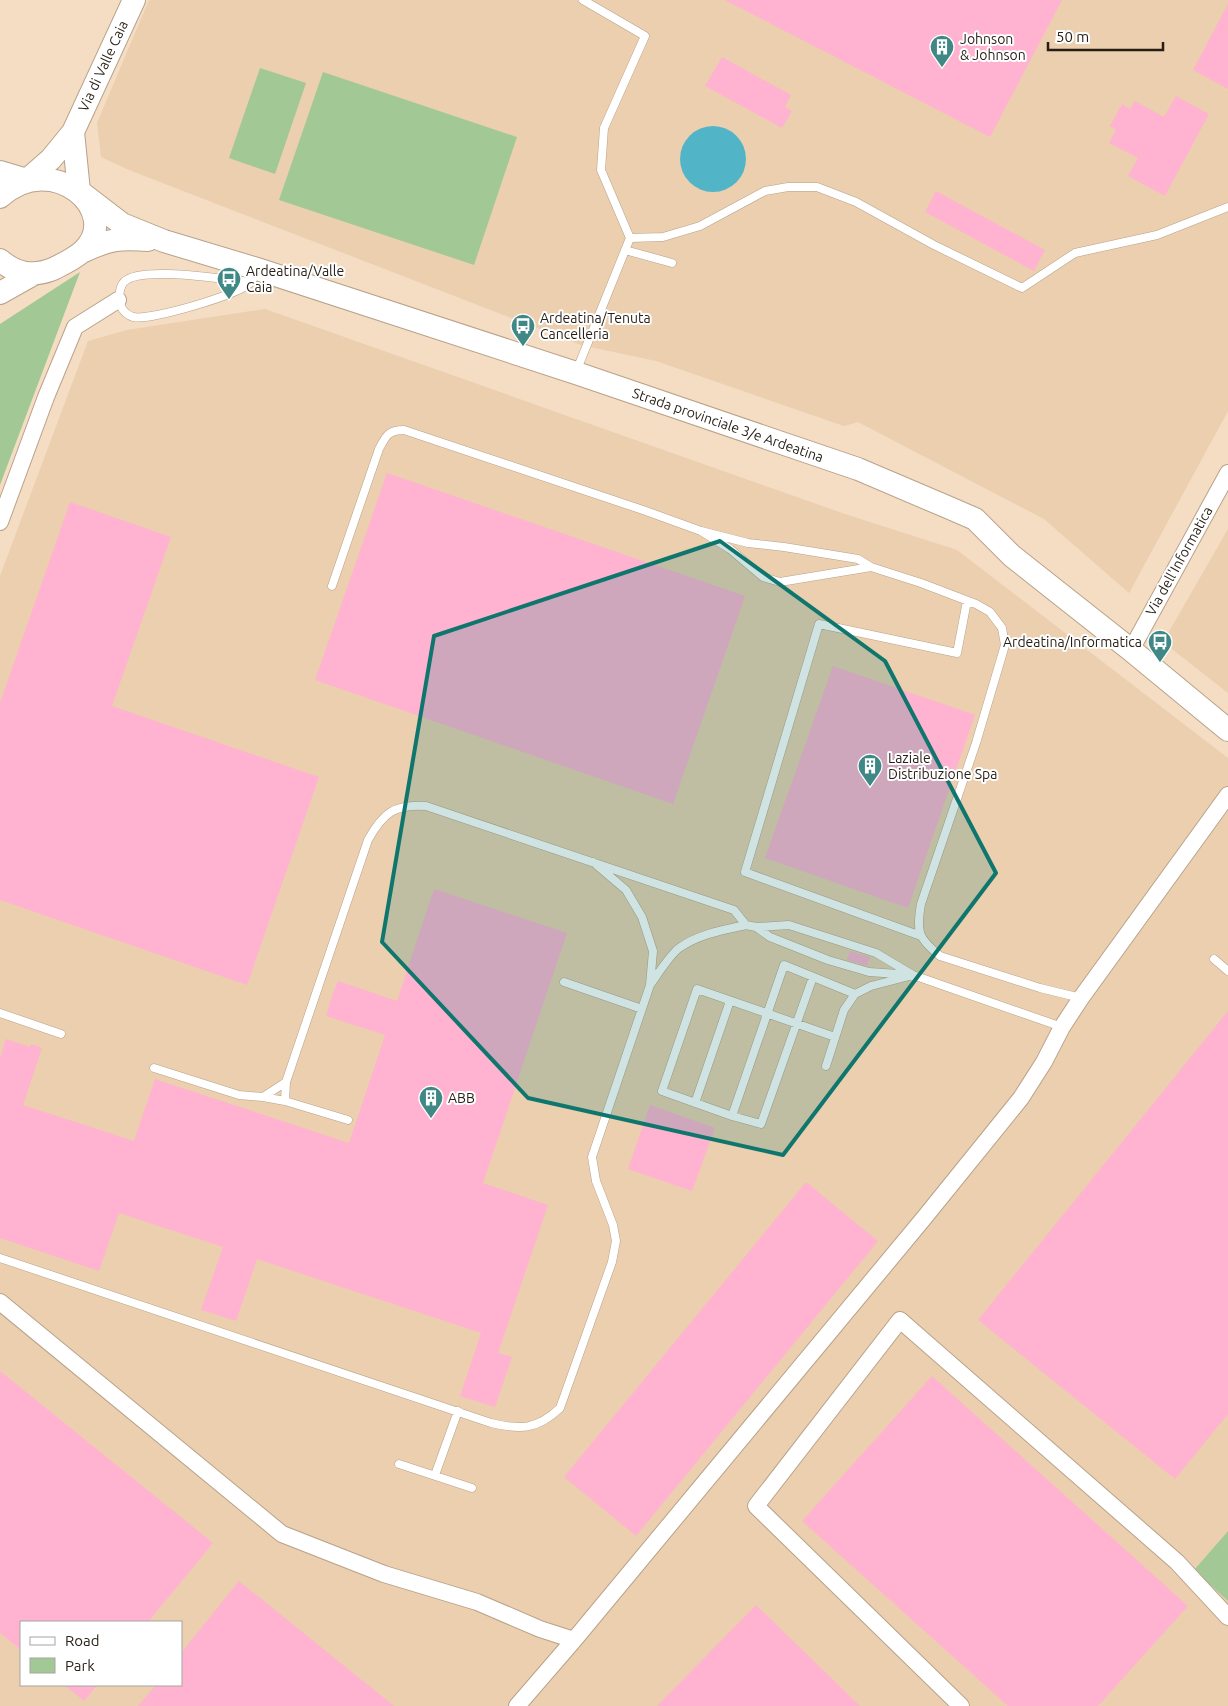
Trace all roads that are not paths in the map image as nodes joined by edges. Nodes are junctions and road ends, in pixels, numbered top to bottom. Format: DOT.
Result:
graph roads {
  1 [pos="134,0"];
  2 [pos="583,0"];
  3 [pos="73,132"];
  4 [pos="0,172"];
  5 [pos="27,180"];
  6 [pos="78,191"];
  7 [pos="0,197"];
  8 [pos="1228,207"];
  9 [pos="630,238"];
  10 [pos="164,241"];
  11 [pos="84,250"];
  12 [pos="625,250"];
  13 [pos="0,260"];
  14 [pos="672,263"];
  15 [pos="32,275"];
  16 [pos="254,276"];
  17 [pos="0,293"];
  18 [pos="118,300"];
  19 [pos="576,374"];
  20 [pos="1228,473"];
  21 [pos="0,522"];
  22 [pos="701,531"];
  23 [pos="870,567"];
  24 [pos="332,586"];
  25 [pos="967,601"];
  26 [pos="1131,650"];
  27 [pos="1228,730"];
  28 [pos="1228,795"];
  29 [pos="593,862"];
  30 [pos="746,925"];
  31 [pos="756,927"];
  32 [pos="922,936"];
  33 [pos="1214,959"];
  34 [pos="1228,971"];
  35 [pos="913,975"];
  36 [pos="813,977"];
  37 [pos="564,982"];
  38 [pos="650,985"];
  39 [pos="855,994"];
  40 [pos="1081,998"];
  41 [pos="730,1001"];
  42 [pos="642,1009"];
  43 [pos="0,1013"];
  44 [pos="767,1013"];
  45 [pos="797,1024"];
  46 [pos="1062,1026"];
  47 [pos="61,1034"];
  48 [pos="835,1037"];
  49 [pos="826,1066"];
  50 [pos="154,1068"];
  51 [pos="286,1082"];
  52 [pos="263,1097"];
  53 [pos="285,1101"];
  54 [pos="695,1103"];
  55 [pos="732,1116"];
  56 [pos="348,1120"];
  57 [pos="0,1258"];
  58 [pos="0,1302"];
  59 [pos="458,1411"];
  60 [pos="399,1464"];
  61 [pos="435,1476"];
  62 [pos="472,1488"];
  63 [pos="1228,1617"];
  64 [pos="574,1640"];
  65 [pos="517,1706"];
  66 [pos="961,1706"];
  1 -- 3 [label="main road, Via di Valle Caia"];
  2 -- 9 [label="lane"];
  3 -- 5 [label="main road, Via di Valle Caia"];
  3 -- 6 [label="main road, Via di Valle Caia"];
  4 -- 5 [label="main road"];
  5 -- 6 [label="main road"];
  5 -- 7 [label="main road"];
  6 -- 10 [label="main road"];
  6 -- 11 [label="main road"];
  8 -- 9 [label="lane"];
  9 -- 12 [label="lane"];
  10 -- 11 [label="main road"];
  10 -- 16 [label="main road, Strada provinciale 3/e Ardeatina"];
  11 -- 15 [label="main road"];
  12 -- 14 [label="lane"];
  12 -- 19 [label="lane"];
  13 -- 15 [label="main road"];
  15 -- 17 [label="main road"];
  16 -- 18 [label="lane"];
  16 -- 18 [label="lane"];
  16 -- 19 [label="main road, Strada provinciale 3/e Ardeatina"];
  18 -- 21 [label="street"];
  19 -- 26 [label="main road, Strada provinciale 3/e Ardeatina"];
  20 -- 26 [label="street, Via dell'Informatica"];
  22 -- 23 [label="lane"];
  22 -- 23 [label="lane"];
  22 -- 24 [label="lane"];
  23 -- 25 [label="lane"];
  25 -- 32 [label="lane"];
  25 -- 32 [label="lane"];
  26 -- 27 [label="main road, Strada provinciale 3/e Ardeatina"];
  28 -- 40 [label="street"];
  29 -- 30 [label="lane"];
  29 -- 38 [label="lane"];
  29 -- 51 [label="lane"];
  30 -- 31 [label="lane"];
  30 -- 38 [label="lane"];
  31 -- 35 [label="lane"];
  31 -- 35 [label="lane"];
  32 -- 40 [label="lane"];
  33 -- 34 [label="lane"];
  35 -- 39 [label="lane"];
  35 -- 46 [label="lane"];
  36 -- 39 [label="lane"];
  36 -- 44 [label="lane"];
  36 -- 45 [label="lane"];
  37 -- 42 [label="lane"];
  38 -- 42 [label="lane"];
  39 -- 48 [label="lane"];
  40 -- 46 [label="street"];
  41 -- 44 [label="lane"];
  41 -- 54 [label="lane"];
  41 -- 54 [label="lane"];
  42 -- 59 [label="lane"];
  43 -- 47 [label="lane"];
  44 -- 45 [label="lane"];
  44 -- 55 [label="lane"];
  45 -- 48 [label="lane"];
  45 -- 55 [label="lane"];
  46 -- 64 [label="street"];
  48 -- 49 [label="lane"];
  50 -- 52 [label="lane"];
  51 -- 52 [label="lane"];
  51 -- 53 [label="lane"];
  52 -- 53 [label="lane"];
  53 -- 56 [label="lane"];
  54 -- 55 [label="lane"];
  57 -- 59 [label="lane"];
  58 -- 64 [label="street"];
  59 -- 61 [label="lane"];
  60 -- 61 [label="lane"];
  61 -- 62 [label="lane"];
  63 -- 66 [label="street"];
  64 -- 65 [label="street"];
}
